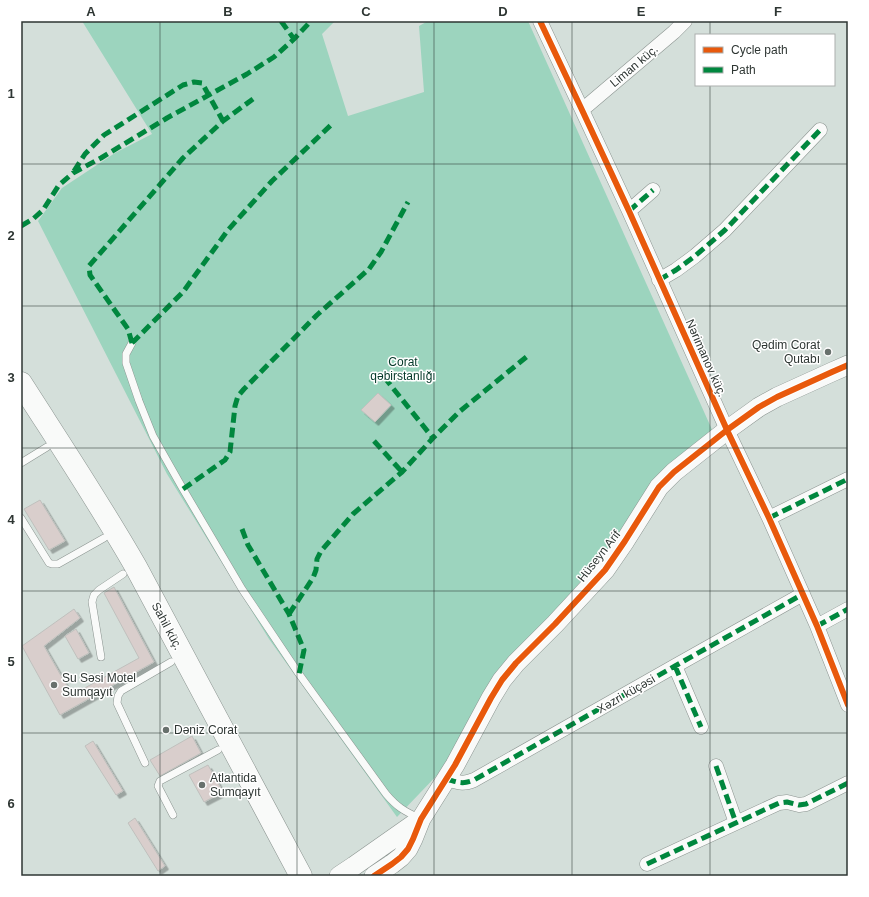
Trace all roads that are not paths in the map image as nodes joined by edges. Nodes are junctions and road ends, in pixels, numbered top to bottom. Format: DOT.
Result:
graph roads {
  1 [pos="540,21"];
  2 [pos="685,21"];
  3 [pos="582,110"];
  4 [pos="820,130"];
  5 [pos="653,190"];
  6 [pos="629,211"];
  7 [pos="659,280"];
  8 [pos="132,343"];
  9 [pos="848,365"];
  10 [pos="21,382"];
  11 [pos="21,407"];
  12 [pos="727,430"];
  13 [pos="47,447"];
  14 [pos="21,463"];
  15 [pos="848,479"];
  16 [pos="21,518"];
  17 [pos="769,518"];
  18 [pos="104,538"];
  19 [pos="123,574"];
  20 [pos="803,594"];
  21 [pos="848,609"];
  22 [pos="817,626"];
  23 [pos="101,657"];
  24 [pos="171,662"];
  25 [pos="674,666"];
  26 [pos="848,706"];
  27 [pos="701,727"];
  28 [pos="218,750"];
  29 [pos="145,763"];
  30 [pos="716,766"];
  31 [pos="446,779"];
  32 [pos="848,783"];
  33 [pos="173,815"];
  34 [pos="421,819"];
  35 [pos="736,823"];
  36 [pos="647,864"];
  37 [pos="284,876"];
  38 [pos="301,876"];
  39 [pos="339,876"];
  40 [pos="374,876"];
  1 -- 3 [label="street, Nərimanov küç."];
  2 -- 3 [label="street, Liman küç."];
  3 -- 6 [label="street, Nərimanov küç."];
  4 -- 7 [label="street"];
  5 -- 6 [label="street"];
  6 -- 7 [label="street, Nərimanov küç."];
  7 -- 12 [label="street, Nərimanov küç."];
  8 -- 34 [label="lane"];
  9 -- 12 [label="street, Hüseyn Arif"];
  10 -- 38 [label="main road, Sahil küç."];
  11 -- 13 [label="main road, Sahil küç."];
  12 -- 17 [label="street, Nərimanov küç."];
  12 -- 31 [label="street, Hüseyn Arif"];
  13 -- 14 [label="lane"];
  13 -- 18 [label="main road, Sahil küç."];
  15 -- 17 [label="street"];
  16 -- 18 [label="lane"];
  17 -- 20 [label="street, Nərimanov küç."];
  18 -- 19 [label="main road, Sahil küç."];
  19 -- 23 [label="lane"];
  19 -- 24 [label="main road, Sahil küç."];
  20 -- 22 [label="street, Nərimanov küç."];
  20 -- 25 [label="street, Xəzri küçəsi"];
  21 -- 22 [label="street"];
  22 -- 26 [label="street, Nərimanov küç."];
  24 -- 28 [label="main road, Sahil küç."];
  24 -- 29 [label="lane"];
  25 -- 27 [label="street"];
  25 -- 31 [label="street, Xəzri küçəsi"];
  28 -- 33 [label="lane"];
  28 -- 37 [label="main road, Sahil küç."];
  30 -- 35 [label="street"];
  31 -- 34 [label="street, Hüseyn Arif"];
  32 -- 35 [label="street"];
  34 -- 39 [label="street"];
  34 -- 40 [label="street"];
  35 -- 36 [label="street"];
}
